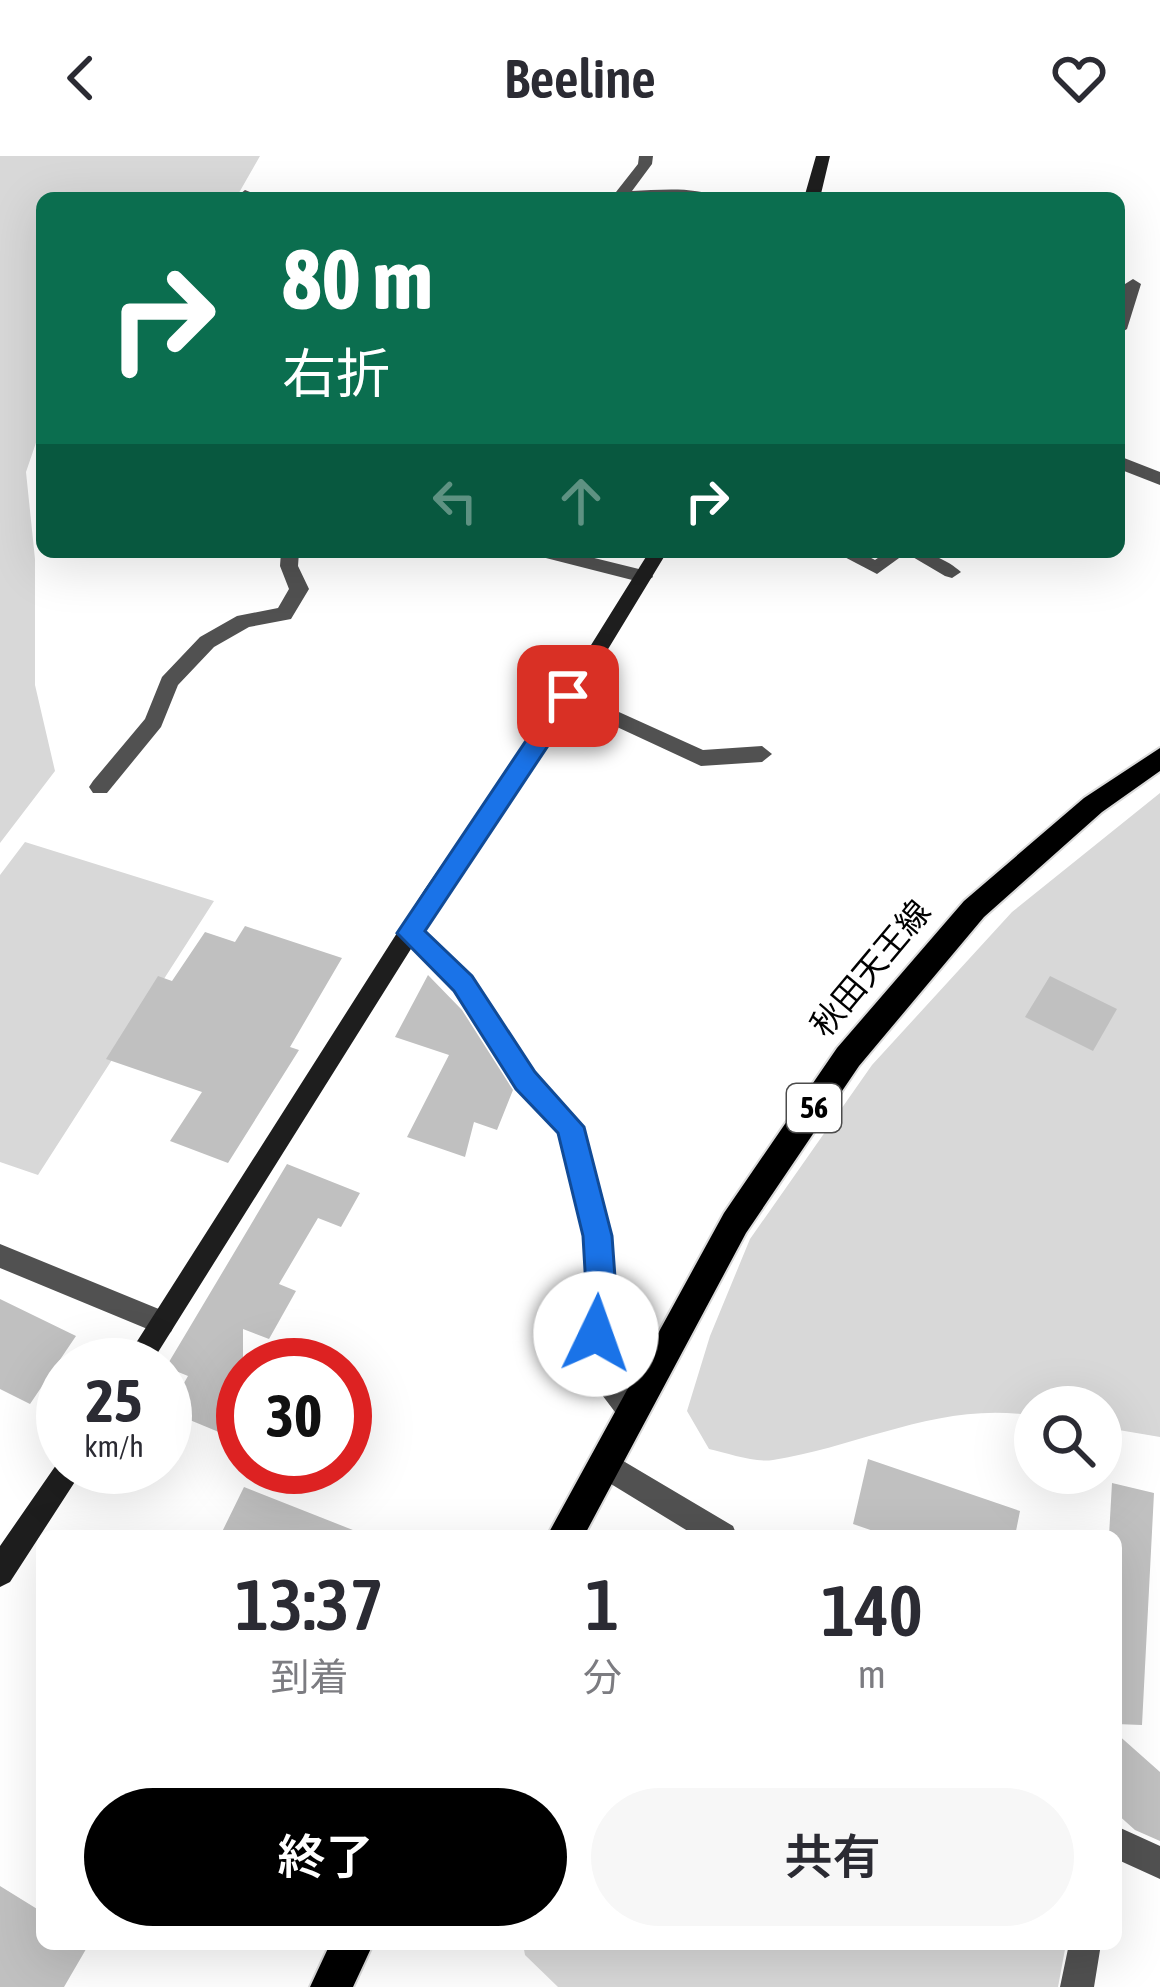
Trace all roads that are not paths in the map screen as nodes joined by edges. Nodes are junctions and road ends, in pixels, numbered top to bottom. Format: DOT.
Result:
graph roads {
  1 [pos="646,156"];
  2 [pos="824,156"];
  3 [pos="623,192"];
  4 [pos="814,192"];
  5 [pos="1125,464"];
  6 [pos="1160,478"];
  7 [pos="290,558"];
  8 [pos="569,558"];
  9 [pos="655,558"];
  10 [pos="856,558"];
  11 [pos="890,558"];
  12 [pos="925,558"];
  13 [pos="952,572"];
  14 [pos="644,577"];
  15 [pos="568,696"];
  16 [pos="762,754"];
  17 [pos="1160,758"];
  18 [pos="100,787"];
  19 [pos="410,933"];
  20 [pos="0,1256"];
  21 [pos="162,1322"];
  22 [pos="152,1338"];
  23 [pos="631,1411"];
  24 [pos="604,1463"];
  25 [pos="51,1494"];
  26 [pos="569,1530"];
  27 [pos="712,1530"];
  28 [pos="0,1572"];
  29 [pos="1122,1845"];
  30 [pos="1160,1863"];
  31 [pos="349,1950"];
  32 [pos="1084,1950"];
  33 [pos="331,1987"];
  34 [pos="1077,1987"];
  1 -- 3 [label="street"];
  2 -- 4 [label="street"];
  5 -- 6 [label="street"];
  7 -- 18 [label="street"];
  8 -- 14 [label="street"];
  9 -- 14 [label="street"];
  10 -- 11 [label="street"];
  12 -- 13 [label="street"];
  14 -- 15 [label="street"];
  15 -- 16 [label="street"];
  15 -- 19 [label="street"];
  17 -- 23 [label="main road, 秋田天王線 / 56"];
  19 -- 21 [label="street"];
  19 -- 23 [label="street"];
  20 -- 21 [label="street"];
  21 -- 22 [label="street"];
  23 -- 24 [label="main road, 秋田天王線 / 56"];
  24 -- 26 [label="main road, 秋田天王線 / 56"];
  24 -- 27 [label="street"];
  25 -- 28 [label="street"];
  29 -- 30 [label="street"];
  31 -- 33 [label="main road"];
  32 -- 34 [label="street"];
}
